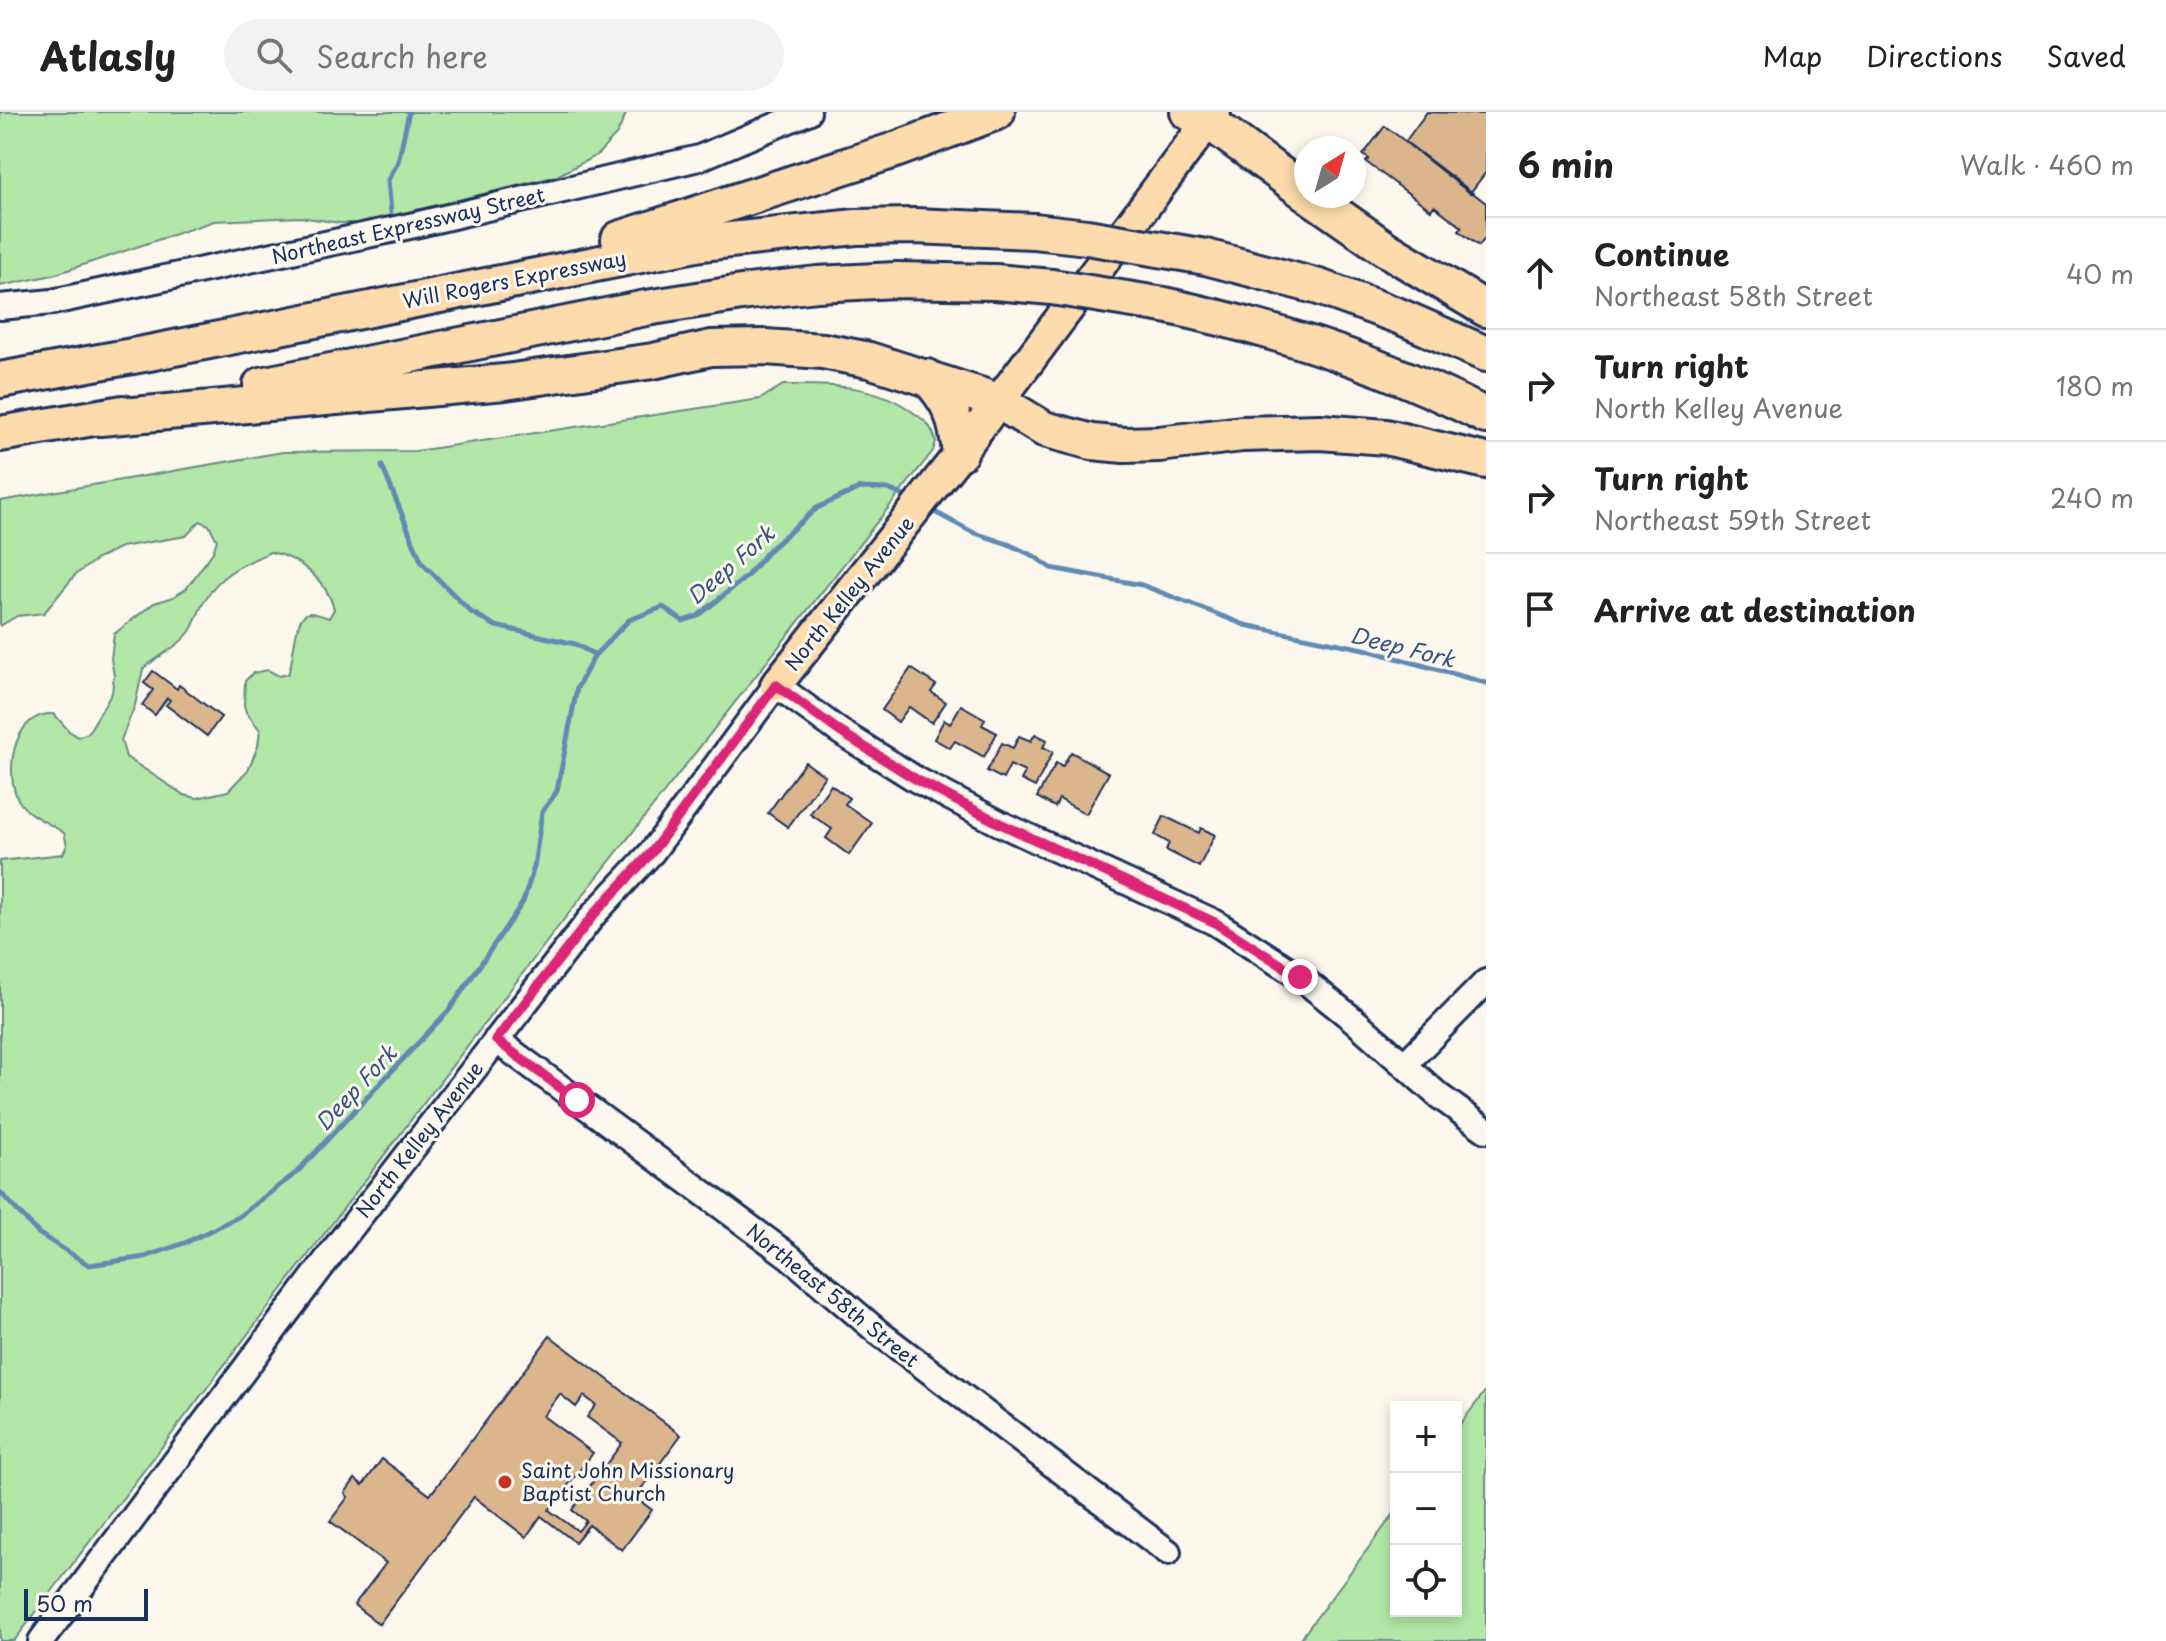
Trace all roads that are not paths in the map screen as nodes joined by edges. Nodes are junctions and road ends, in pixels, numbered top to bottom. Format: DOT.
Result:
graph roads {
  1 [pos="808,112"];
  2 [pos="997,112"];
  3 [pos="1204,115"];
  4 [pos="1294,184"];
  5 [pos="1327,208"];
  6 [pos="482,286"];
  7 [pos="0,307"];
  8 [pos="1486,309"];
  9 [pos="1486,354"];
  10 [pos="927,377"];
  11 [pos="0,380"];
  12 [pos="998,401"];
  13 [pos="1486,416"];
  14 [pos="100,418"];
  15 [pos="0,434"];
  16 [pos="960,453"];
  17 [pos="1486,461"];
  18 [pos="776,685"];
  19 [pos="1486,982"];
  20 [pos="496,1040"];
  21 [pos="1404,1065"];
  22 [pos="1486,1130"];
  23 [pos="1168,1552"];
  24 [pos="41,1641"];
  1 -- 7 [label="street, Northeast Expressway Street"];
  2 -- 6 [label="highway"];
  3 -- 4 [label="highway"];
  3 -- 12 [label="main road, North Kelley Avenue"];
  5 -- 8 [label="highway"];
  6 -- 9 [label="highway, Will Rogers Expressway, bridge"];
  6 -- 11 [label="highway, Will Rogers Expressway"];
  10 -- 12 [label="highway"];
  10 -- 14 [label="highway"];
  10 -- 16 [label="highway"];
  12 -- 16 [label="main road, North Kelley Avenue"];
  12 -- 17 [label="highway"];
  13 -- 14 [label="highway, bridge"];
  14 -- 15 [label="highway"];
  16 -- 18 [label="main road, North Kelley Avenue"];
  18 -- 20 [label="street, North Kelley Avenue"];
  18 -- 21 [label="street"];
  19 -- 21 [label="street"];
  20 -- 23 [label="street, Northeast 58th Street"];
  20 -- 24 [label="street, North Kelley Avenue"];
  21 -- 22 [label="street"];
}
